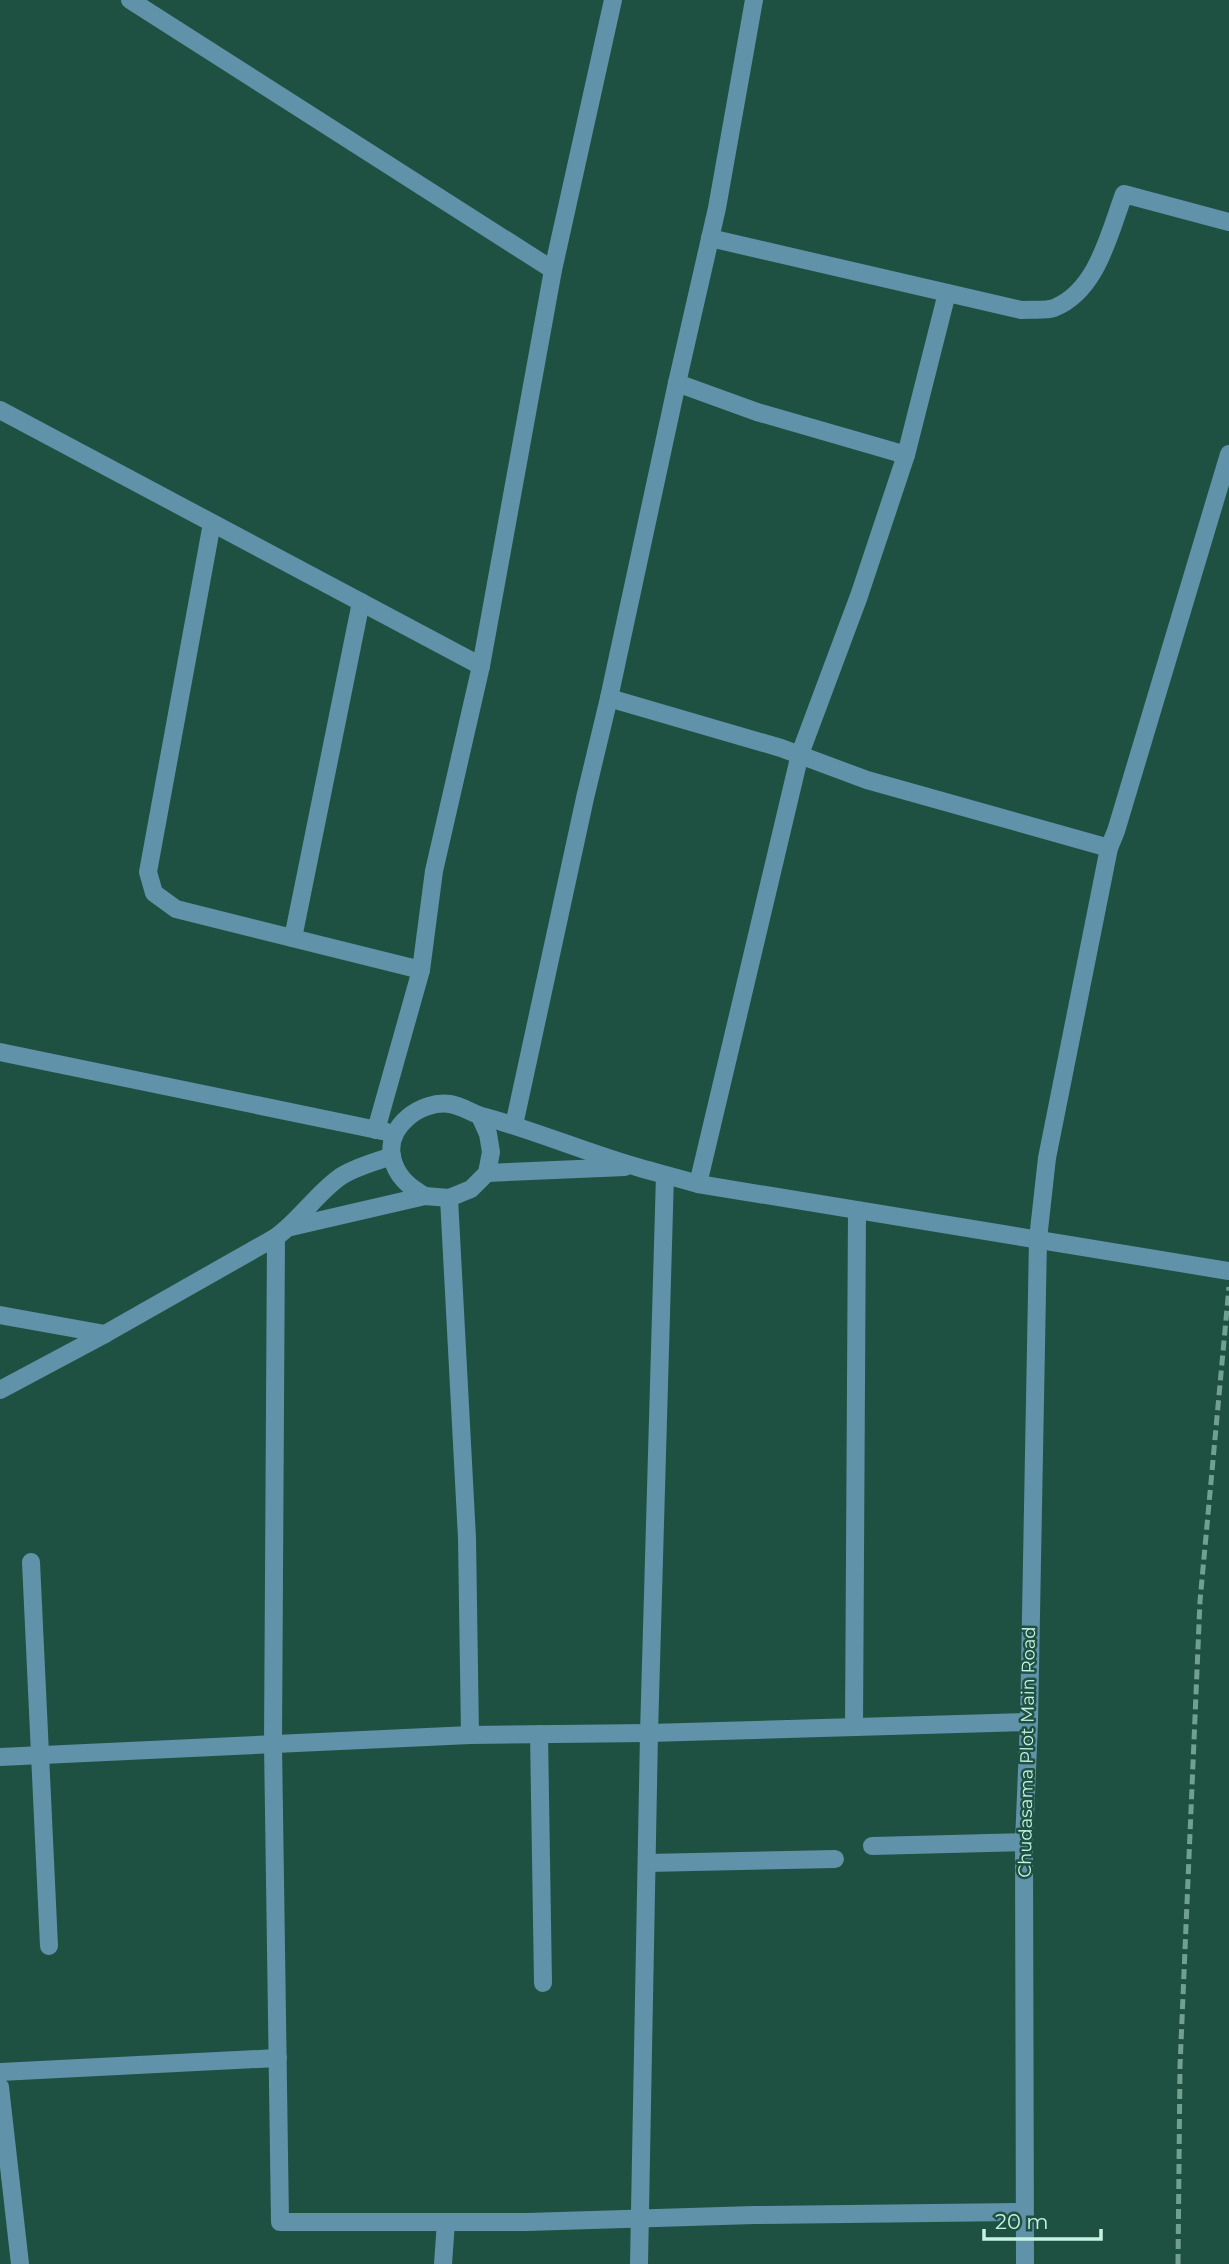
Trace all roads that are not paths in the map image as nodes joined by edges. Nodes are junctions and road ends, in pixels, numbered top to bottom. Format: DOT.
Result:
graph roads {
  1 [pos="130,0"];
  2 [pos="613,0"];
  3 [pos="754,0"];
  4 [pos="1229,222"];
  5 [pos="710,238"];
  6 [pos="554,270"];
  7 [pos="947,293"];
  8 [pos="677,383"];
  9 [pos="0,411"];
  10 [pos="1229,454"];
  11 [pos="906,455"];
  12 [pos="212,523"];
  13 [pos="361,602"];
  14 [pos="481,666"];
  15 [pos="609,698"];
  16 [pos="800,754"];
  17 [pos="1109,848"];
  18 [pos="293,938"];
  19 [pos="421,970"];
  20 [pos="0,1052"];
  21 [pos="480,1116"];
  22 [pos="514,1125"];
  23 [pos="385,1132"];
  24 [pos="392,1156"];
  25 [pos="636,1167"];
  26 [pos="487,1174"];
  27 [pos="665,1175"];
  28 [pos="698,1184"];
  29 [pos="425,1196"];
  30 [pos="449,1198"];
  31 [pos="857,1210"];
  32 [pos="283,1232"];
  33 [pos="1038,1239"];
  34 [pos="1229,1271"];
  35 [pos="0,1315"];
  36 [pos="105,1334"];
  37 [pos="0,1390"];
  38 [pos="32,1562"];
  39 [pos="1029,1722"];
  40 [pos="854,1727"];
  41 [pos="649,1733"];
  42 [pos="539,1734"];
  43 [pos="470,1735"];
  44 [pos="273,1744"];
  45 [pos="41,1755"];
  46 [pos="0,1757"];
  47 [pos="1024,1842"];
  48 [pos="872,1846"];
  49 [pos="835,1859"];
  50 [pos="647,1863"];
  51 [pos="49,1946"];
  52 [pos="543,1983"];
  53 [pos="278,2057"];
  54 [pos="0,2072"];
  55 [pos="0,2087"];
  56 [pos="1024,2212"];
  57 [pos="640,2218"];
  58 [pos="446,2221"];
  59 [pos="20,2264"];
  60 [pos="443,2264"];
  61 [pos="639,2264"];
  62 [pos="1025,2264"];
  1 -- 6 [label="street"];
  2 -- 6 [label="street"];
  3 -- 5 [label="street"];
  4 -- 7 [label="street"];
  5 -- 7 [label="street"];
  5 -- 8 [label="street"];
  6 -- 14 [label="street"];
  7 -- 11 [label="street"];
  8 -- 11 [label="street"];
  8 -- 15 [label="street"];
  9 -- 12 [label="street"];
  10 -- 17 [label="street, Chudasama Plot Main Road"];
  11 -- 16 [label="street"];
  12 -- 13 [label="street"];
  12 -- 18 [label="street"];
  13 -- 14 [label="street"];
  13 -- 18 [label="street"];
  14 -- 19 [label="street"];
  15 -- 16 [label="street"];
  15 -- 22 [label="street"];
  16 -- 17 [label="street"];
  16 -- 28 [label="street"];
  17 -- 33 [label="street, Chudasama Plot Main Road"];
  18 -- 19 [label="street"];
  19 -- 23 [label="street"];
  20 -- 23 [label="street"];
  21 -- 22 [label="street"];
  21 -- 23 [label="street"];
  21 -- 26 [label="street"];
  22 -- 25 [label="street"];
  23 -- 24 [label="street"];
  24 -- 29 [label="street"];
  24 -- 32 [label="street"];
  25 -- 26 [label="street"];
  25 -- 27 [label="street"];
  26 -- 30 [label="street"];
  27 -- 28 [label="street"];
  27 -- 41 [label="street"];
  28 -- 31 [label="street"];
  29 -- 30 [label="street"];
  29 -- 32 [label="street"];
  30 -- 43 [label="street"];
  31 -- 33 [label="street"];
  31 -- 40 [label="street"];
  32 -- 36 [label="street"];
  32 -- 44 [label="street"];
  33 -- 34 [label="street"];
  33 -- 39 [label="street, Chudasama Plot Main Road"];
  35 -- 36 [label="street"];
  36 -- 37 [label="street"];
  38 -- 45 [label="street"];
  39 -- 40 [label="street"];
  39 -- 47 [label="street, Chudasama Plot Main Road"];
  40 -- 41 [label="street"];
  41 -- 42 [label="street"];
  41 -- 50 [label="street"];
  42 -- 43 [label="street"];
  42 -- 52 [label="street"];
  43 -- 44 [label="street"];
  44 -- 45 [label="street"];
  44 -- 53 [label="street"];
  45 -- 46 [label="street"];
  45 -- 51 [label="street"];
  47 -- 48 [label="street"];
  47 -- 56 [label="street, Chudasama Plot Main Road"];
  49 -- 50 [label="street"];
  50 -- 57 [label="street"];
  53 -- 54 [label="street"];
  53 -- 58 [label="street"];
  55 -- 59 [label="street"];
  56 -- 57 [label="street"];
  56 -- 62 [label="street, Chudasama Plot Main Road"];
  57 -- 58 [label="street"];
  57 -- 61 [label="street"];
  58 -- 60 [label="street"];
}
